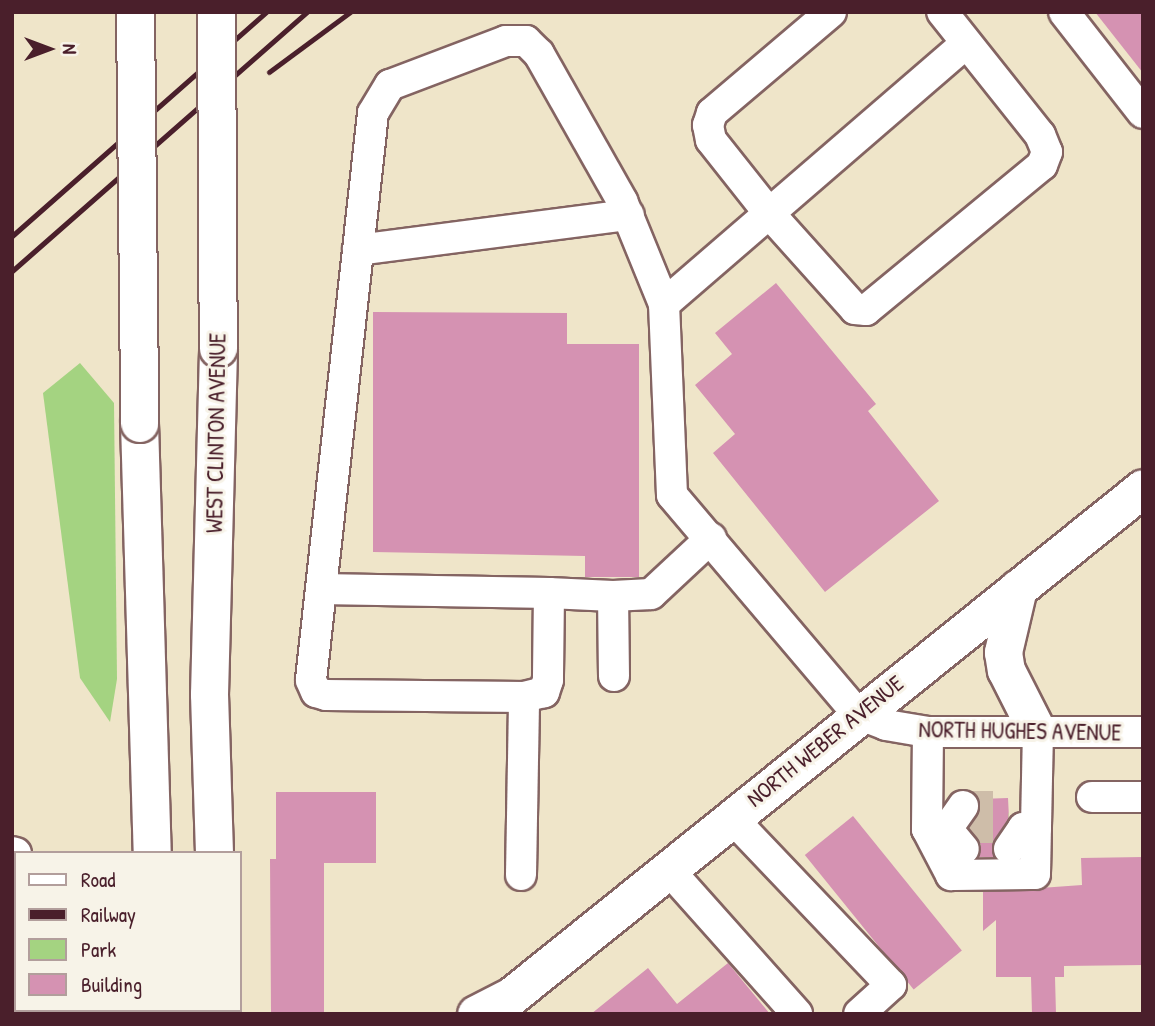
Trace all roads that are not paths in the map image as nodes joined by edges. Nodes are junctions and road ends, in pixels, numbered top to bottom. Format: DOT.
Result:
graph roads {
  1 [pos="135,12"];
  2 [pos="216,12"];
  3 [pos="831,12"];
  4 [pos="942,12"];
  5 [pos="1063,12"];
  6 [pos="966,43"];
  7 [pos="1143,113"];
  8 [pos="768,212"];
  9 [pos="629,215"];
  10 [pos="358,250"];
  11 [pos="664,304"];
  12 [pos="1143,488"];
  13 [pos="711,538"];
  14 [pos="1018,588"];
  15 [pos="321,589"];
  16 [pos="549,593"];
  17 [pos="613,596"];
  18 [pos="614,677"];
  19 [pos="524,697"];
  20 [pos="858,714"];
  21 [pos="928,732"];
  22 [pos="1143,732"];
  23 [pos="1038,733"];
  24 [pos="1091,797"];
  25 [pos="1143,797"];
  26 [pos="732,817"];
  27 [pos="152,851"];
  28 [pos="214,851"];
  29 [pos="668,869"];
  30 [pos="521,875"];
  31 [pos="505,1005"];
  32 [pos="476,1014"];
  33 [pos="797,1014"];
  34 [pos="859,1014"];
  1 -- 27 [label="main road, bridge"];
  2 -- 28 [label="main road, WEST CLINTON AVENUE, bridge"];
  3 -- 8 [label="street"];
  4 -- 6 [label="street"];
  5 -- 7 [label="street"];
  6 -- 8 [label="street"];
  6 -- 8 [label="street"];
  8 -- 11 [label="street"];
  9 -- 10 [label="street"];
  9 -- 10 [label="street"];
  9 -- 11 [label="street"];
  10 -- 15 [label="street"];
  11 -- 13 [label="street"];
  12 -- 14 [label="main road, NORTH WEBER AVENUE"];
  13 -- 17 [label="street"];
  13 -- 20 [label="street"];
  14 -- 20 [label="main road, NORTH WEBER AVENUE"];
  14 -- 23 [label="main road"];
  15 -- 16 [label="street"];
  15 -- 19 [label="street"];
  16 -- 17 [label="street"];
  16 -- 19 [label="street"];
  17 -- 18 [label="street"];
  19 -- 30 [label="street"];
  20 -- 21 [label="street, NORTH HUGHES AVENUE"];
  20 -- 26 [label="main road, NORTH WEBER AVENUE"];
  21 -- 23 [label="street, NORTH HUGHES AVENUE"];
  21 -- 23 [label="street"];
  22 -- 23 [label="street, NORTH HUGHES AVENUE"];
  24 -- 25 [label="street"];
  26 -- 29 [label="main road, NORTH WEBER AVENUE"];
  26 -- 34 [label="street"];
  29 -- 31 [label="main road, NORTH WEBER AVENUE"];
  29 -- 33 [label="street"];
  31 -- 32 [label="main road, NORTH WEBER AVENUE"];
}
